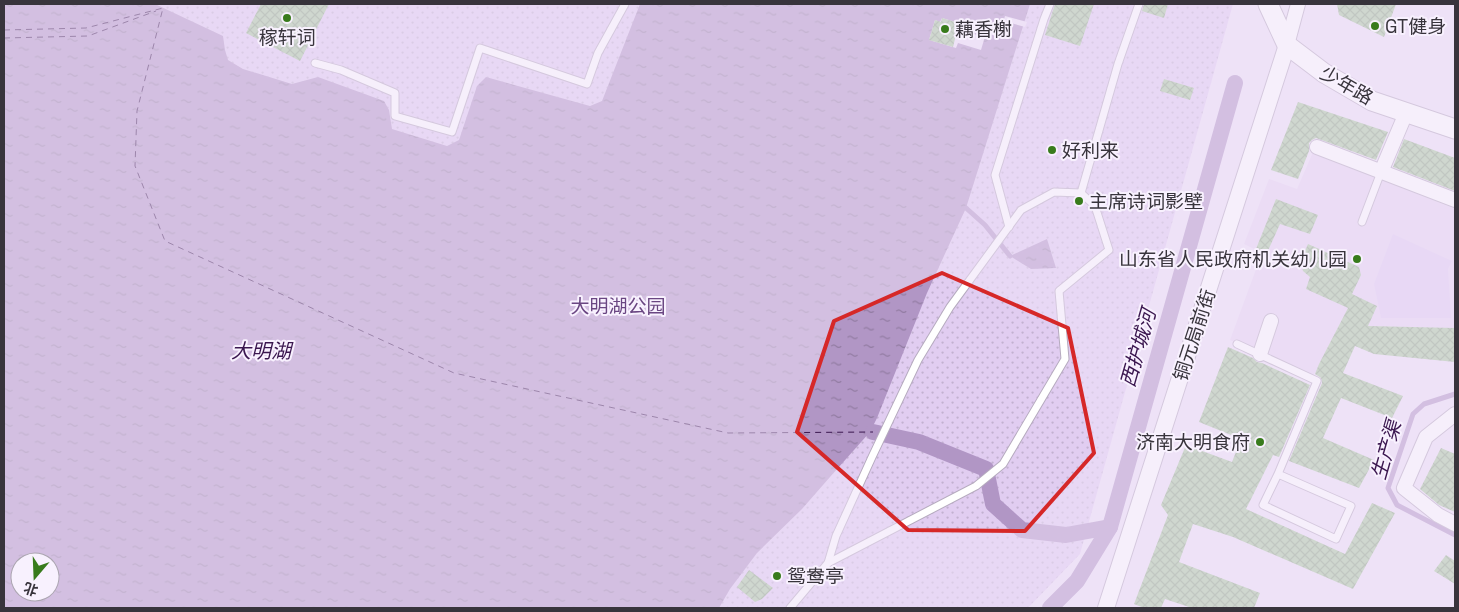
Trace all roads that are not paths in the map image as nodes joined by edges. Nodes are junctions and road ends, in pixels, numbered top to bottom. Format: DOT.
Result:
graph roads {
  1 [pos="624,4"];
  2 [pos="1050,4"];
  3 [pos="1139,4"];
  4 [pos="1268,4"];
  5 [pos="1298,4"];
  6 [pos="1287,45"];
  7 [pos="315,63"];
  8 [pos="1406,113"];
  9 [pos="1455,130"];
  10 [pos="1317,147"];
  11 [pos="1382,172"];
  12 [pos="1081,193"];
  13 [pos="1455,200"];
  14 [pos="1362,222"];
  15 [pos="1007,230"];
  16 [pos="1271,321"];
  17 [pos="1237,344"];
  18 [pos="1260,354"];
  19 [pos="1455,414"];
  20 [pos="1278,474"];
  21 [pos="1455,524"];
  22 [pos="828,563"];
  23 [pos="1107,604"];
  24 [pos="790,608"];
  1 -- 7 [label="lane"];
  2 -- 15 [label="lane"];
  3 -- 12 [label="lane"];
  4 -- 6 [label="main road, 少年路"];
  5 -- 6 [label="street, 铜元局前街"];
  6 -- 8 [label="main road, 少年路"];
  6 -- 23 [label="street, 铜元局前街"];
  8 -- 9 [label="main road, 少年路"];
  8 -- 11 [label="street"];
  10 -- 11 [label="street"];
  11 -- 13 [label="street"];
  11 -- 14 [label="lane"];
  12 -- 15 [label="lane"];
  12 -- 22 [label="lane"];
  15 -- 22 [label="lane"];
  16 -- 18 [label="street"];
  17 -- 18 [label="lane"];
  18 -- 20 [label="lane"];
  19 -- 21 [label="street"];
  20 -- 20 [label="lane"];
  22 -- 24 [label="lane"];
}
